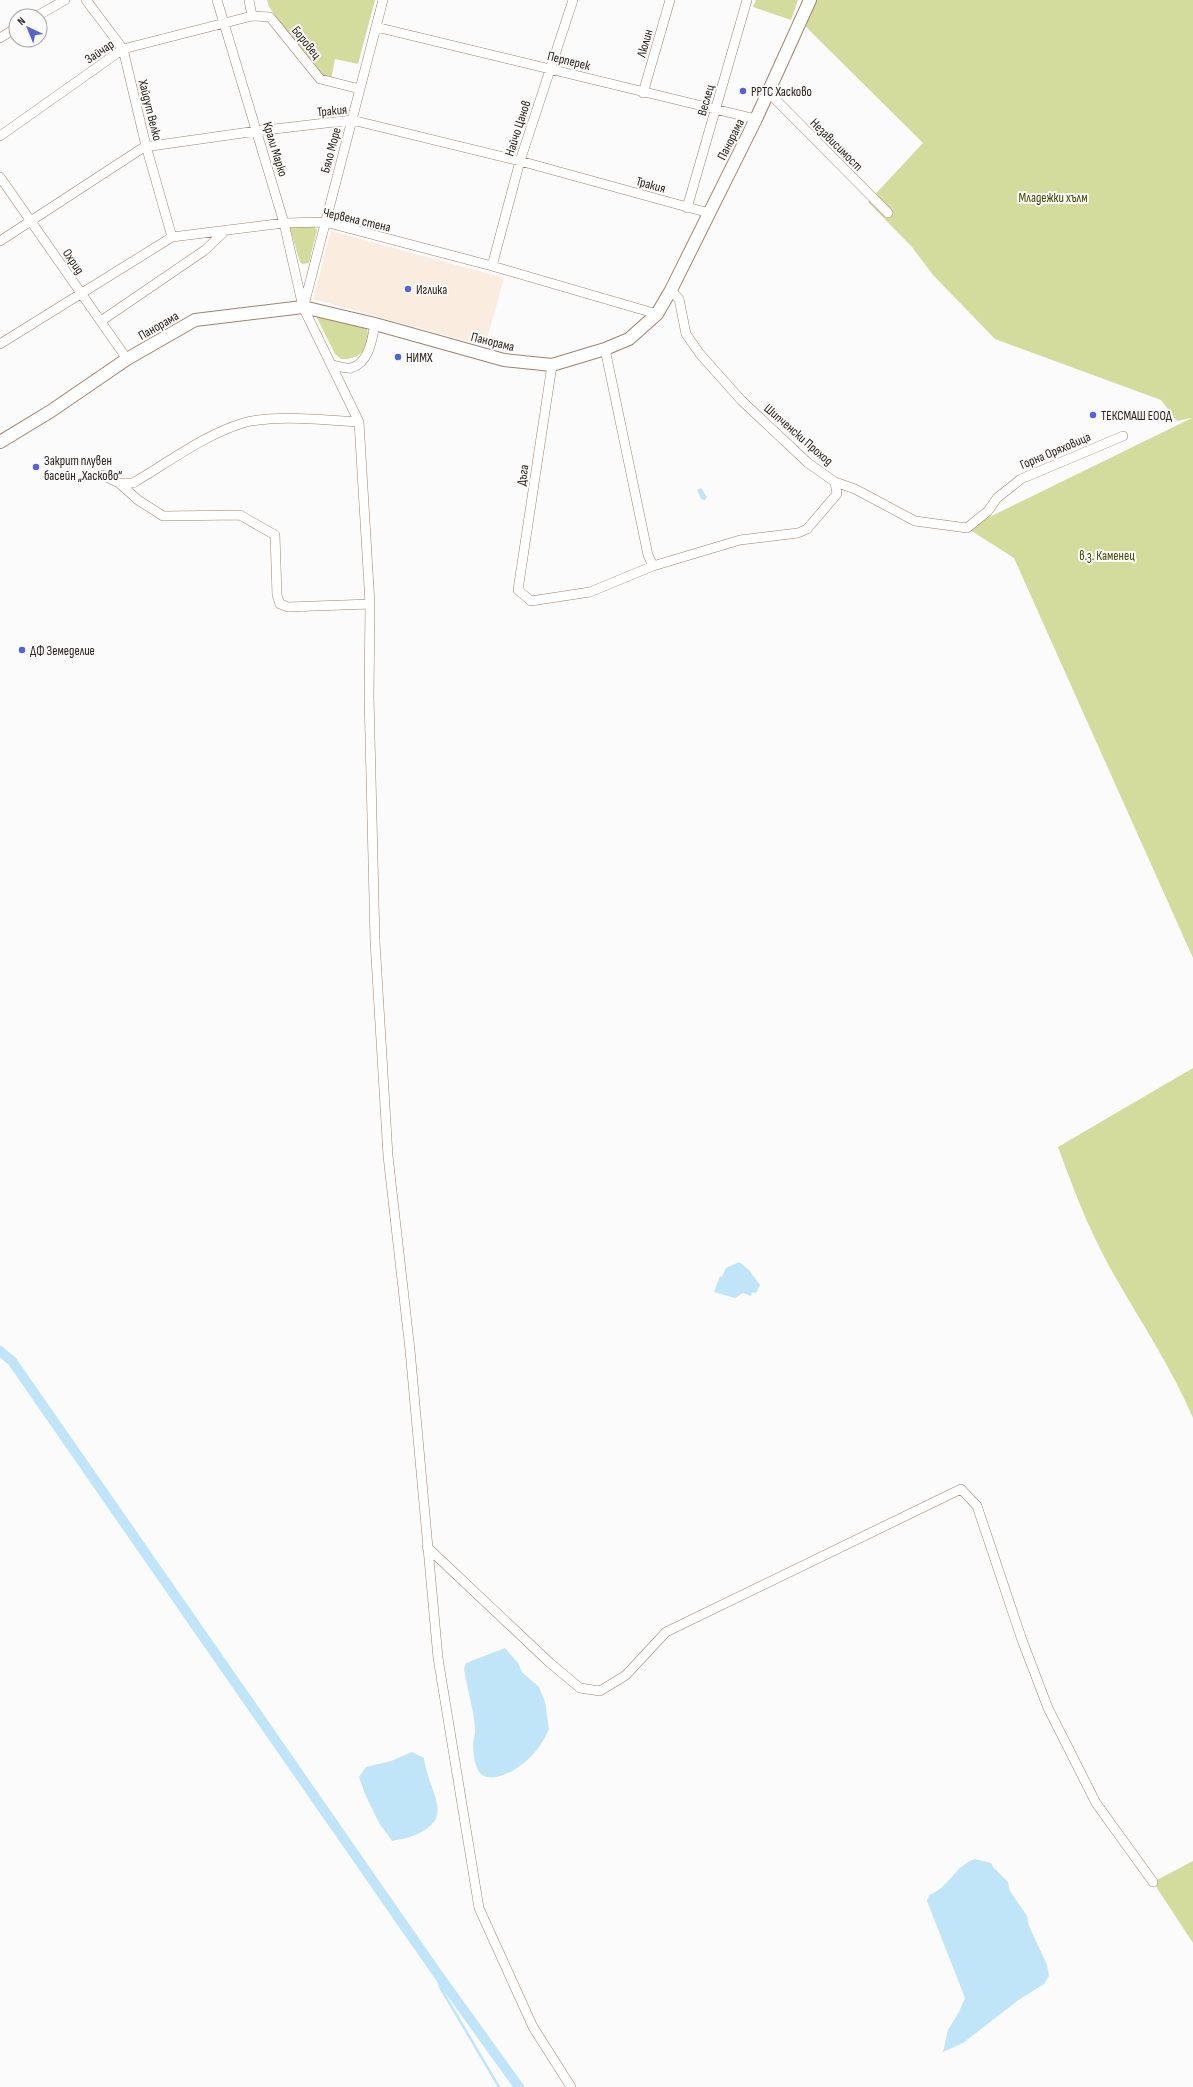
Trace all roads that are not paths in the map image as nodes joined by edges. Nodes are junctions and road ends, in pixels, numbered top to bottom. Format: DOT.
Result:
graph roads {
  1 [pos="62,0"];
  2 [pos="86,0"];
  3 [pos="217,0"];
  4 [pos="249,0"];
  5 [pos="383,0"];
  6 [pos="573,0"];
  7 [pos="747,0"];
  8 [pos="810,0"];
  9 [pos="667,1"];
  10 [pos="48,9"];
  11 [pos="252,16"];
  12 [pos="224,22"];
  13 [pos="376,27"];
  14 [pos="123,50"];
  15 [pos="550,68"];
  16 [pos="360,89"];
  17 [pos="768,92"];
  18 [pos="643,93"];
  19 [pos="716,110"];
  20 [pos="756,119"];
  21 [pos="352,120"];
  22 [pos="257,131"];
  23 [pos="0,136"];
  24 [pos="146,146"];
  25 [pos="520,161"];
  26 [pos="0,177"];
  27 [pos="687,208"];
  28 [pos="709,213"];
  29 [pos="888,213"];
  30 [pos="32,221"];
  31 [pos="325,222"];
  32 [pos="284,223"];
  33 [pos="226,230"];
  34 [pos="172,237"];
  35 [pos="0,241"];
  36 [pos="492,266"];
  37 [pos="671,290"];
  38 [pos="80,294"];
  39 [pos="303,307"];
  40 [pos="658,314"];
  41 [pos="101,321"];
  42 [pos="376,324"];
  43 [pos="0,344"];
  44 [pos="605,349"];
  45 [pos="127,359"];
  46 [pos="332,365"];
  47 [pos="552,365"];
  48 [pos="359,422"];
  49 [pos="1123,436"];
  50 [pos="0,442"];
  51 [pos="102,475"];
  52 [pos="834,482"];
  53 [pos="119,483"];
  54 [pos="967,528"];
  55 [pos="653,566"];
  56 [pos="370,604"];
  57 [pos="427,1547"];
  58 [pos="1153,1882"];
  59 [pos="571,2087"];
  1 -- 10 [label="street"];
  2 -- 14 [label="street, Хайдут Велко"];
  3 -- 12 [label="street, Крали Марко"];
  4 -- 11 [label="street"];
  5 -- 13 [label="street, Бяло Море"];
  6 -- 15 [label="street, Найчо Цанов"];
  7 -- 19 [label="street, Веслец"];
  8 -- 17 [label="street, Панорама"];
  9 -- 18 [label="street, Люлин"];
  11 -- 12 [label="street, Зайчар"];
  11 -- 16 [label="street, Боровец"];
  12 -- 14 [label="street, Зайчар"];
  12 -- 22 [label="street, Крали Марко"];
  13 -- 15 [label="street, Перперек"];
  13 -- 16 [label="street, Бяло Море"];
  14 -- 23 [label="street, Зайчар"];
  14 -- 24 [label="street, Хайдут Велко"];
  15 -- 18 [label="street, Перперек"];
  15 -- 25 [label="street, Найчо Цанов"];
  16 -- 21 [label="street, Бяло Море"];
  17 -- 20 [label="street, Панорама"];
  17 -- 29 [label="street, Независимост"];
  18 -- 19 [label="street, Перперек"];
  19 -- 20 [label="street, Перперек"];
  19 -- 27 [label="street, Веслец"];
  20 -- 28 [label="street, Панорама"];
  21 -- 22 [label="street, Тракия"];
  21 -- 25 [label="street, Тракия"];
  21 -- 31 [label="street, Бяло Море"];
  22 -- 24 [label="street, Тракия"];
  22 -- 32 [label="street, Крали Марко"];
  24 -- 30 [label="street, Тракия"];
  24 -- 34 [label="street, Хайдут Велко"];
  25 -- 27 [label="street, Тракия"];
  25 -- 36 [label="street, Найчо Цанов"];
  26 -- 30 [label="street, Охрид"];
  27 -- 28 [label="street, Тракия"];
  28 -- 37 [label="street, Панорама"];
  30 -- 35 [label="street, Тракия"];
  30 -- 38 [label="street, Охрид"];
  31 -- 32 [label="street, Червена стена"];
  31 -- 36 [label="street, Червена стена"];
  31 -- 39 [label="street, Бяло Море"];
  32 -- 33 [label="street, Червена стена"];
  32 -- 39 [label="street, Крали Марко"];
  33 -- 34 [label="street, Червена стена"];
  33 -- 41 [label="street"];
  34 -- 38 [label="street, Червена стена"];
  36 -- 40 [label="street, Червена стена"];
  37 -- 40 [label="street, Панорама"];
  37 -- 52 [label="street, Шипченски Проход"];
  38 -- 41 [label="street, Охрид"];
  38 -- 43 [label="street, Червена стена"];
  39 -- 42 [label="street, Панорама"];
  39 -- 45 [label="street, Панорама"];
  39 -- 46 [label="street, Крали Марко"];
  40 -- 44 [label="street, Панорама"];
  41 -- 45 [label="street, Охрид"];
  42 -- 46 [label="street"];
  42 -- 47 [label="street, Панорама"];
  44 -- 47 [label="street, Панорама"];
  44 -- 55 [label="street"];
  45 -- 50 [label="street, Панорама"];
  46 -- 48 [label="street, Крали Марко"];
  47 -- 55 [label="street, Дъга"];
  48 -- 53 [label="street"];
  48 -- 56 [label="street"];
  49 -- 54 [label="street, Горна Оряховица"];
  51 -- 53 [label="street"];
  52 -- 54 [label="street, Шипченски Проход"];
  52 -- 55 [label="street"];
  53 -- 56 [label="street"];
  56 -- 57 [label="street"];
  57 -- 58 [label="street"];
  57 -- 59 [label="street"];
}
